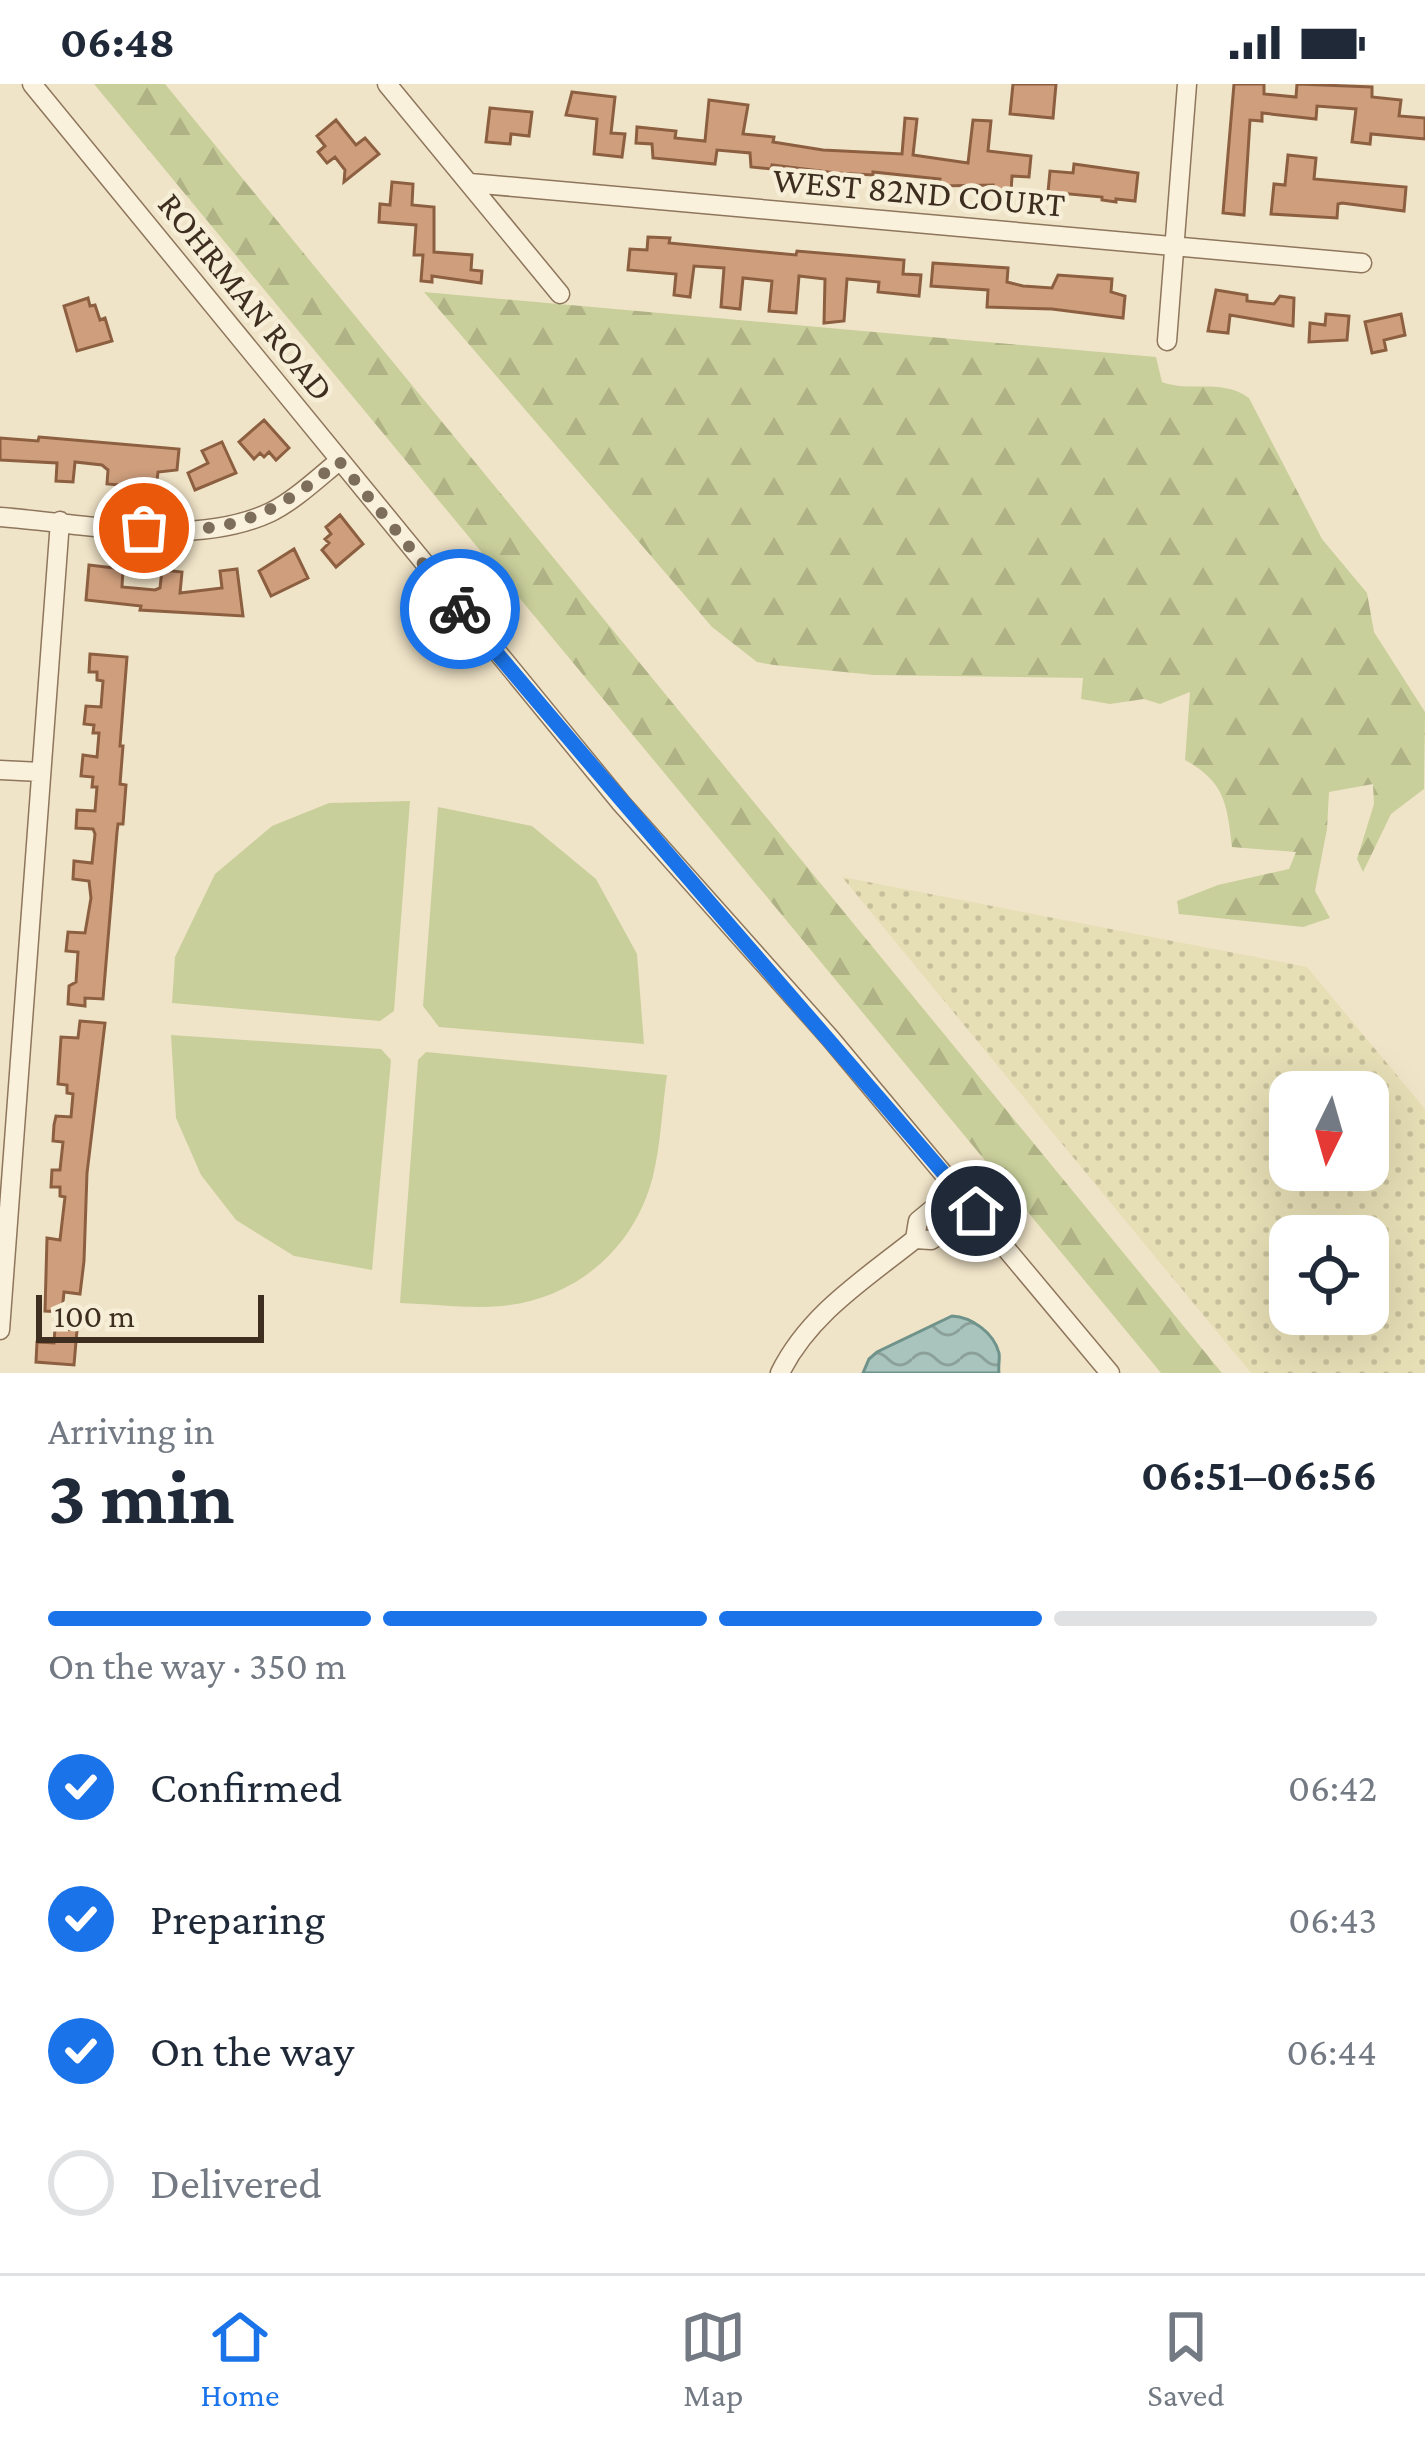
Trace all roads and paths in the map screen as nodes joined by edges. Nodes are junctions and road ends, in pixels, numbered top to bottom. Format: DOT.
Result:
graph roads {
  1 [pos="32,84"];
  2 [pos="387,84"];
  3 [pos="1187,84"];
  4 [pos="470,183"];
  5 [pos="1174,247"];
  6 [pos="1362,263"];
  7 [pos="560,294"];
  8 [pos="1167,341"];
  9 [pos="339,461"];
  10 [pos="0,517"];
  11 [pos="60,521"];
  12 [pos="461,610"];
  13 [pos="443,624"];
  14 [pos="0,770"];
  15 [pos="41,772"];
  16 [pos="957,1189"];
  17 [pos="976,1211"];
  18 [pos="915,1239"];
  19 [pos="1,1293"];
  20 [pos="0,1330"];
  21 [pos="1106,1372"];
  22 [pos="780,1373"];
  1 -- 9 [label="street, ROHRMAN ROAD"];
  2 -- 4 [label="street"];
  3 -- 5 [label="street"];
  4 -- 5 [label="street, WEST 82ND COURT"];
  4 -- 7 [label="street"];
  5 -- 6 [label="street, WEST 82ND COURT"];
  5 -- 8 [label="street"];
  9 -- 11 [label="street"];
  9 -- 12 [label="street, ROHRMAN ROAD"];
  10 -- 11 [label="street"];
  11 -- 15 [label="street"];
  12 -- 13 [label="street"];
  12 -- 16 [label="street, ROHRMAN ROAD"];
  14 -- 15 [label="street"];
  15 -- 19 [label="street"];
  16 -- 17 [label="street, ROHRMAN ROAD"];
  16 -- 18 [label="street"];
  17 -- 18 [label="street"];
  17 -- 21 [label="street, ROHRMAN ROAD"];
  18 -- 22 [label="street"];
  19 -- 20 [label="street"];
}
